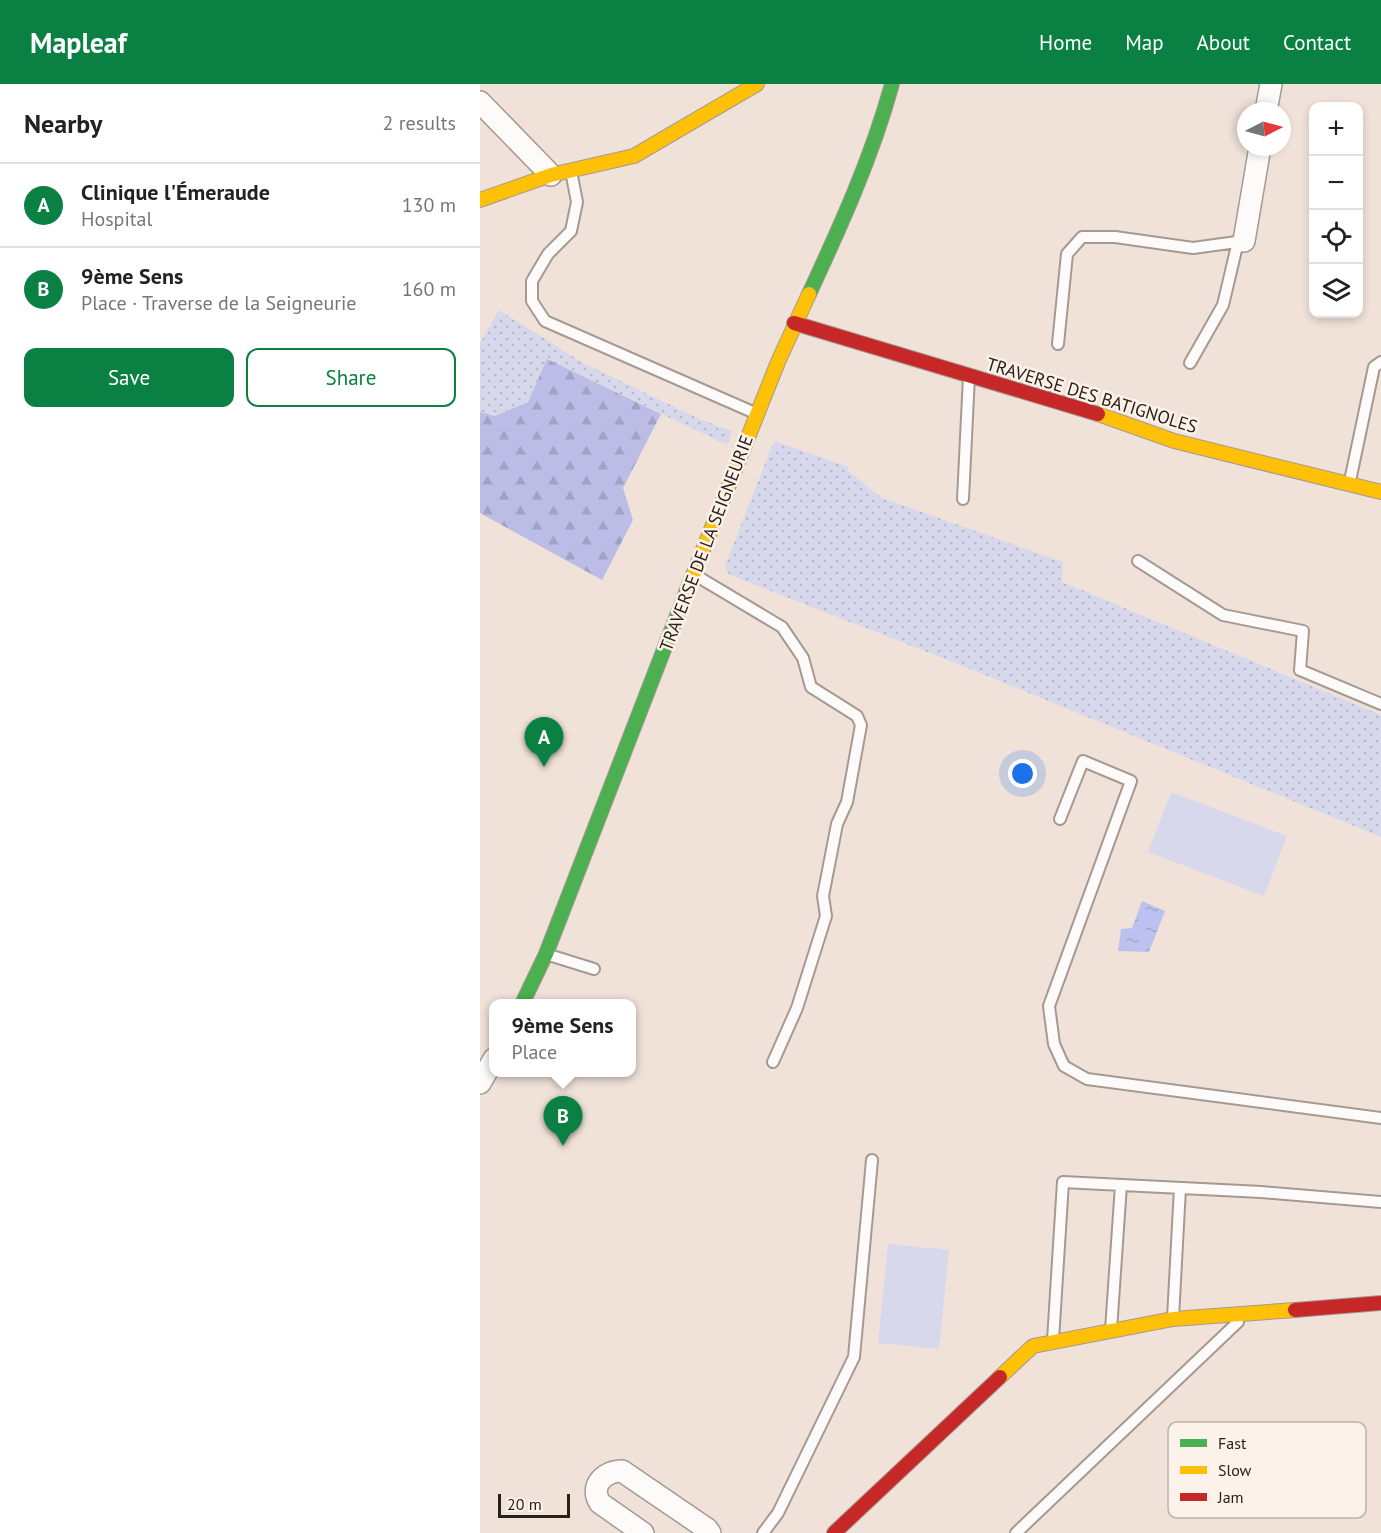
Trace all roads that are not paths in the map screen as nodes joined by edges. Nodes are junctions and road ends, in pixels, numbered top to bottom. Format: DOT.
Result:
graph roads {
  1 [pos="757,84"];
  2 [pos="892,84"];
  3 [pos="1271,84"];
  4 [pos="480,102"];
  5 [pos="1268,102"];
  6 [pos="1258,156"];
  7 [pos="561,173"];
  8 [pos="480,200"];
  9 [pos="1244,241"];
  10 [pos="794,323"];
  11 [pos="1058,344"];
  12 [pos="1190,363"];
  13 [pos="1381,363"];
  14 [pos="969,375"];
  15 [pos="757,414"];
  16 [pos="1349,485"];
  17 [pos="1381,492"];
  18 [pos="963,499"];
  19 [pos="1138,561"];
  20 [pos="694,574"];
  21 [pos="1381,704"];
  22 [pos="1060,819"];
  23 [pos="546,954"];
  24 [pos="594,969"];
  25 [pos="524,999"];
  26 [pos="773,1062"];
  27 [pos="489,1068"];
  28 [pos="480,1083"];
  29 [pos="1381,1118"];
  30 [pos="872,1160"];
  31 [pos="1121,1185"];
  32 [pos="1180,1188"];
  33 [pos="1381,1202"];
  34 [pos="1381,1303"];
  35 [pos="1247,1313"];
  36 [pos="1173,1318"];
  37 [pos="1112,1330"];
  38 [pos="1053,1341"];
  39 [pos="643,1533"];
  40 [pos="710,1533"];
  41 [pos="763,1533"];
  42 [pos="834,1533"];
  43 [pos="1016,1533"];
  1 -- 7 [label="street"];
  2 -- 10 [label="street, TRAVERSE DE LA SEIGNEURIE"];
  3 -- 5 [label="street"];
  4 -- 7 [label="street"];
  6 -- 9 [label="street"];
  7 -- 8 [label="street"];
  7 -- 15 [label="lane"];
  9 -- 11 [label="lane"];
  9 -- 12 [label="lane"];
  10 -- 14 [label="street, TRAVERSE DES BATIGNOLES"];
  10 -- 15 [label="street, TRAVERSE DE LA SEIGNEURIE"];
  13 -- 16 [label="lane"];
  14 -- 16 [label="street, TRAVERSE DES BATIGNOLES"];
  14 -- 18 [label="lane"];
  15 -- 20 [label="street, TRAVERSE DE LA SEIGNEURIE"];
  16 -- 17 [label="street, TRAVERSE DES BATIGNOLES"];
  19 -- 21 [label="lane"];
  20 -- 23 [label="street, TRAVERSE DE LA SEIGNEURIE"];
  20 -- 26 [label="lane"];
  22 -- 29 [label="lane"];
  23 -- 24 [label="lane"];
  23 -- 25 [label="street, TRAVERSE DE LA SEIGNEURIE"];
  27 -- 28 [label="street"];
  30 -- 41 [label="lane"];
  31 -- 32 [label="lane"];
  31 -- 37 [label="lane"];
  31 -- 38 [label="lane"];
  32 -- 33 [label="lane"];
  32 -- 36 [label="lane"];
  34 -- 35 [label="street"];
  35 -- 36 [label="street"];
  35 -- 43 [label="lane"];
  36 -- 37 [label="street"];
  37 -- 38 [label="street"];
  38 -- 42 [label="street"];
  39 -- 40 [label="street"];
}
